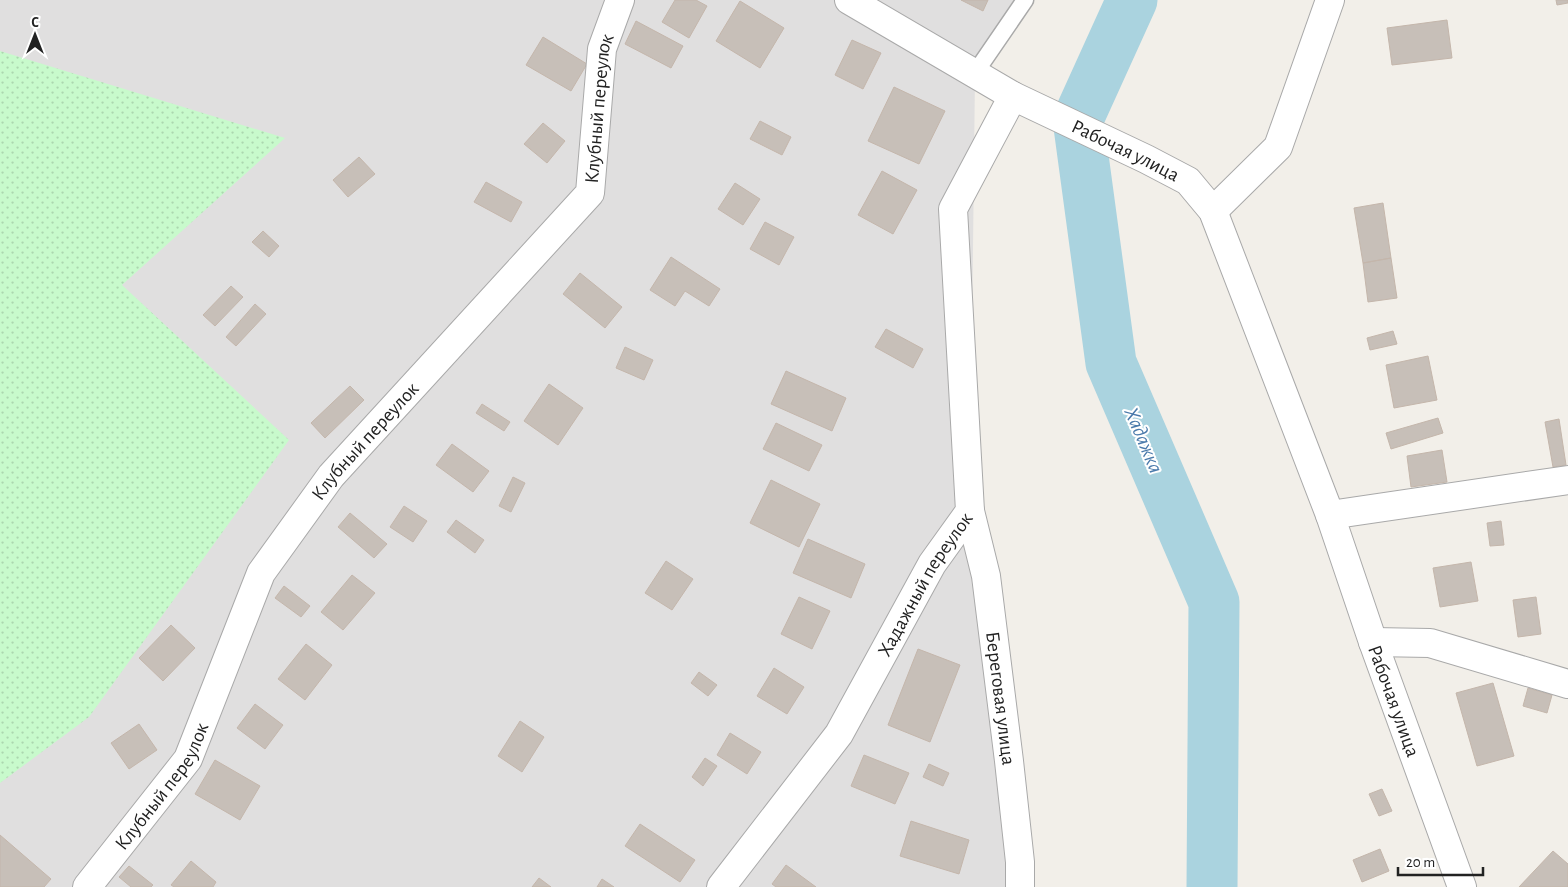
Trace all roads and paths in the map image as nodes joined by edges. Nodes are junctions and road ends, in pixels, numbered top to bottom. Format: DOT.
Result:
graph roads {
  1 [pos="620,0"];
  2 [pos="849,0"];
  3 [pos="1025,0"];
  4 [pos="1330,0"];
  5 [pos="975,73"];
  6 [pos="1014,96"];
  7 [pos="1213,211"];
  8 [pos="1568,480"];
  9 [pos="970,511"];
  10 [pos="1330,514"];
  11 [pos="1373,642"];
  12 [pos="1568,684"];
  13 [pos="87,887"];
  14 [pos="721,887"];
  15 [pos="1020,887"];
  16 [pos="1462,887"];
  1 -- 13 [label="street, Клубный переулок"];
  2 -- 5 [label="street, Рабочая улица"];
  3 -- 5 [label="lane"];
  4 -- 7 [label="street"];
  5 -- 6 [label="street, Рабочая улица"];
  6 -- 7 [label="street, Рабочая улица"];
  6 -- 9 [label="street, Хадажный переулок"];
  7 -- 10 [label="street, Рабочая улица"];
  8 -- 10 [label="street"];
  9 -- 14 [label="street, Хадажный переулок"];
  9 -- 15 [label="street, Береговая улица"];
  10 -- 11 [label="street, Рабочая улица"];
  11 -- 12 [label="street"];
  11 -- 16 [label="street, Рабочая улица"];
}
